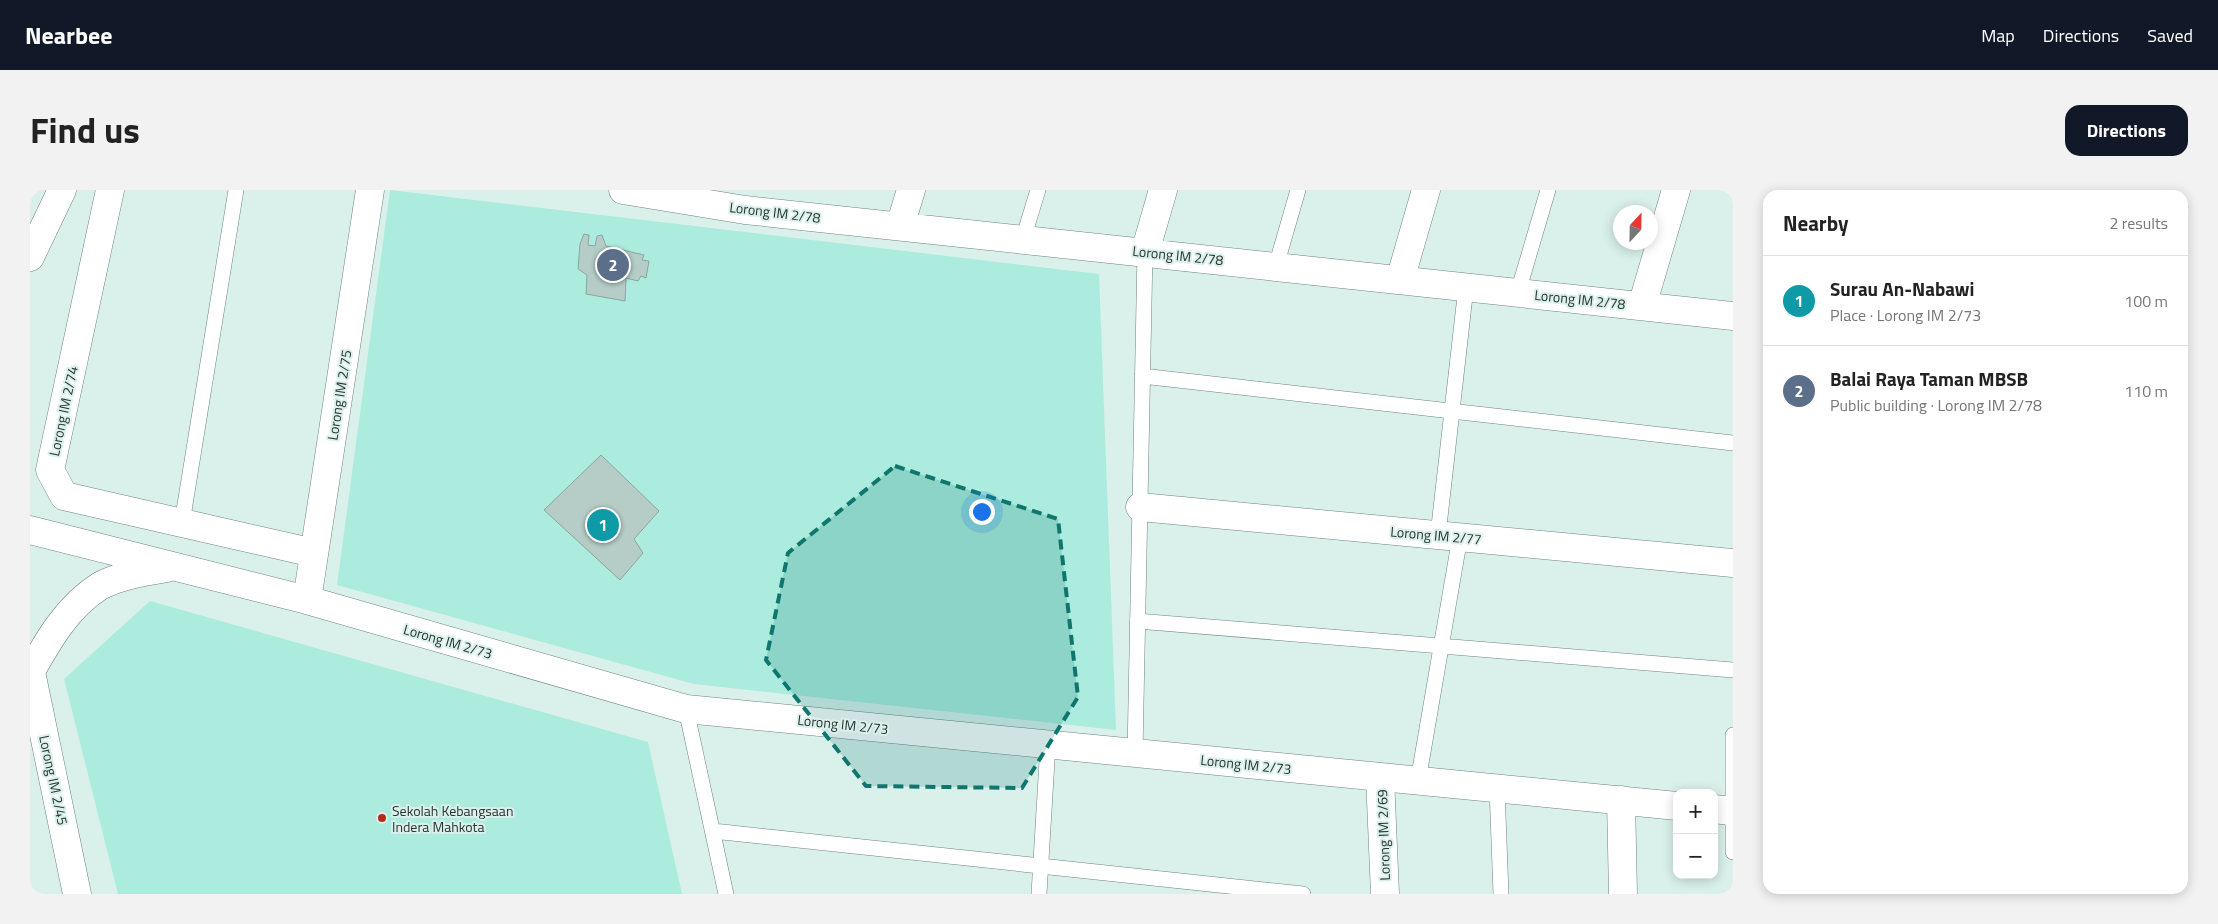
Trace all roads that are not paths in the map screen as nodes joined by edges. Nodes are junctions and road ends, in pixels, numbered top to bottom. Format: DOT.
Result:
graph roads {
  1 [pos="62,190"];
  2 [pos="110,190"];
  3 [pos="236,190"];
  4 [pos="370,190"];
  5 [pos="623,190"];
  6 [pos="911,190"];
  7 [pos="1038,190"];
  8 [pos="1163,190"];
  9 [pos="1298,190"];
  10 [pos="1426,190"];
  11 [pos="1548,190"];
  12 [pos="1676,190"];
  13 [pos="900,226"];
  14 [pos="1023,239"];
  15 [pos="1145,252"];
  16 [pos="30,257"];
  17 [pos="1276,266"];
  18 [pos="1400,280"];
  19 [pos="1466,287"];
  20 [pos="1518,292"];
  21 [pos="1642,306"];
  22 [pos="1733,316"];
  23 [pos="1142,376"];
  24 [pos="1452,411"];
  25 [pos="1733,443"];
  26 [pos="1140,507"];
  27 [pos="182,523"];
  28 [pos="30,530"];
  29 [pos="1449,536"];
  30 [pos="314,553"];
  31 [pos="1733,563"];
  32 [pos="173,567"];
  33 [pos="307,600"];
  34 [pos="1137,622"];
  35 [pos="1441,646"];
  36 [pos="31,669"];
  37 [pos="1733,670"];
  38 [pos="686,709"];
  39 [pos="1733,735"];
  40 [pos="1048,744"];
  41 [pos="1135,753"];
  42 [pos="1380,777"];
  43 [pos="1418,780"];
  44 [pos="1497,788"];
  45 [pos="1621,800"];
  46 [pos="1673,806"];
  47 [pos="1723,810"];
  48 [pos="713,831"];
  49 [pos="1733,852"];
  50 [pos="1040,866"];
  51 [pos="78,894"];
  52 [pos="726,894"];
  53 [pos="1039,894"];
  54 [pos="1304,894"];
  55 [pos="1385,894"];
  56 [pos="1501,894"];
  57 [pos="1623,894"];
  1 -- 16 [label="street"];
  2 -- 27 [label="street, Lorong IM 2/74"];
  3 -- 27 [label="lane"];
  4 -- 30 [label="street, Lorong IM 2/75"];
  5 -- 13 [label="street, Lorong IM 2/78"];
  6 -- 13 [label="street"];
  7 -- 14 [label="lane"];
  8 -- 15 [label="street"];
  9 -- 17 [label="lane"];
  10 -- 18 [label="street"];
  11 -- 20 [label="lane"];
  12 -- 21 [label="street"];
  13 -- 14 [label="street, Lorong IM 2/78"];
  14 -- 15 [label="street, Lorong IM 2/78"];
  15 -- 17 [label="street, Lorong IM 2/78"];
  15 -- 23 [label="lane"];
  17 -- 18 [label="street, Lorong IM 2/78"];
  18 -- 19 [label="street, Lorong IM 2/78"];
  19 -- 20 [label="street, Lorong IM 2/78"];
  19 -- 24 [label="lane"];
  20 -- 21 [label="street, Lorong IM 2/78"];
  21 -- 22 [label="street, Lorong IM 2/78"];
  23 -- 24 [label="lane"];
  23 -- 26 [label="lane"];
  24 -- 25 [label="lane"];
  24 -- 29 [label="lane"];
  26 -- 29 [label="street, Lorong IM 2/77"];
  26 -- 34 [label="lane"];
  27 -- 30 [label="street, Lorong IM 2/74"];
  28 -- 32 [label="street, Lorong IM 2/73"];
  29 -- 31 [label="street, Lorong IM 2/77"];
  29 -- 35 [label="lane"];
  30 -- 33 [label="street, Lorong IM 2/75"];
  32 -- 33 [label="street, Lorong IM 2/73"];
  32 -- 36 [label="street"];
  33 -- 38 [label="street, Lorong IM 2/73"];
  34 -- 35 [label="lane"];
  34 -- 41 [label="lane"];
  35 -- 37 [label="lane"];
  35 -- 43 [label="lane"];
  36 -- 51 [label="street, Lorong IM 2/45"];
  38 -- 40 [label="street, Lorong IM 2/73"];
  38 -- 48 [label="lane"];
  39 -- 47 [label="lane"];
  40 -- 41 [label="street, Lorong IM 2/73"];
  40 -- 50 [label="lane"];
  41 -- 42 [label="street, Lorong IM 2/73"];
  42 -- 43 [label="street, Lorong IM 2/73"];
  42 -- 55 [label="street, Lorong IM 2/69"];
  43 -- 44 [label="street, Lorong IM 2/73"];
  44 -- 45 [label="street, Lorong IM 2/73"];
  44 -- 56 [label="lane"];
  45 -- 46 [label="street, Lorong IM 2/73"];
  45 -- 57 [label="street"];
  47 -- 49 [label="lane"];
  48 -- 50 [label="lane"];
  48 -- 52 [label="lane"];
  50 -- 53 [label="lane"];
  50 -- 54 [label="lane"];
}
